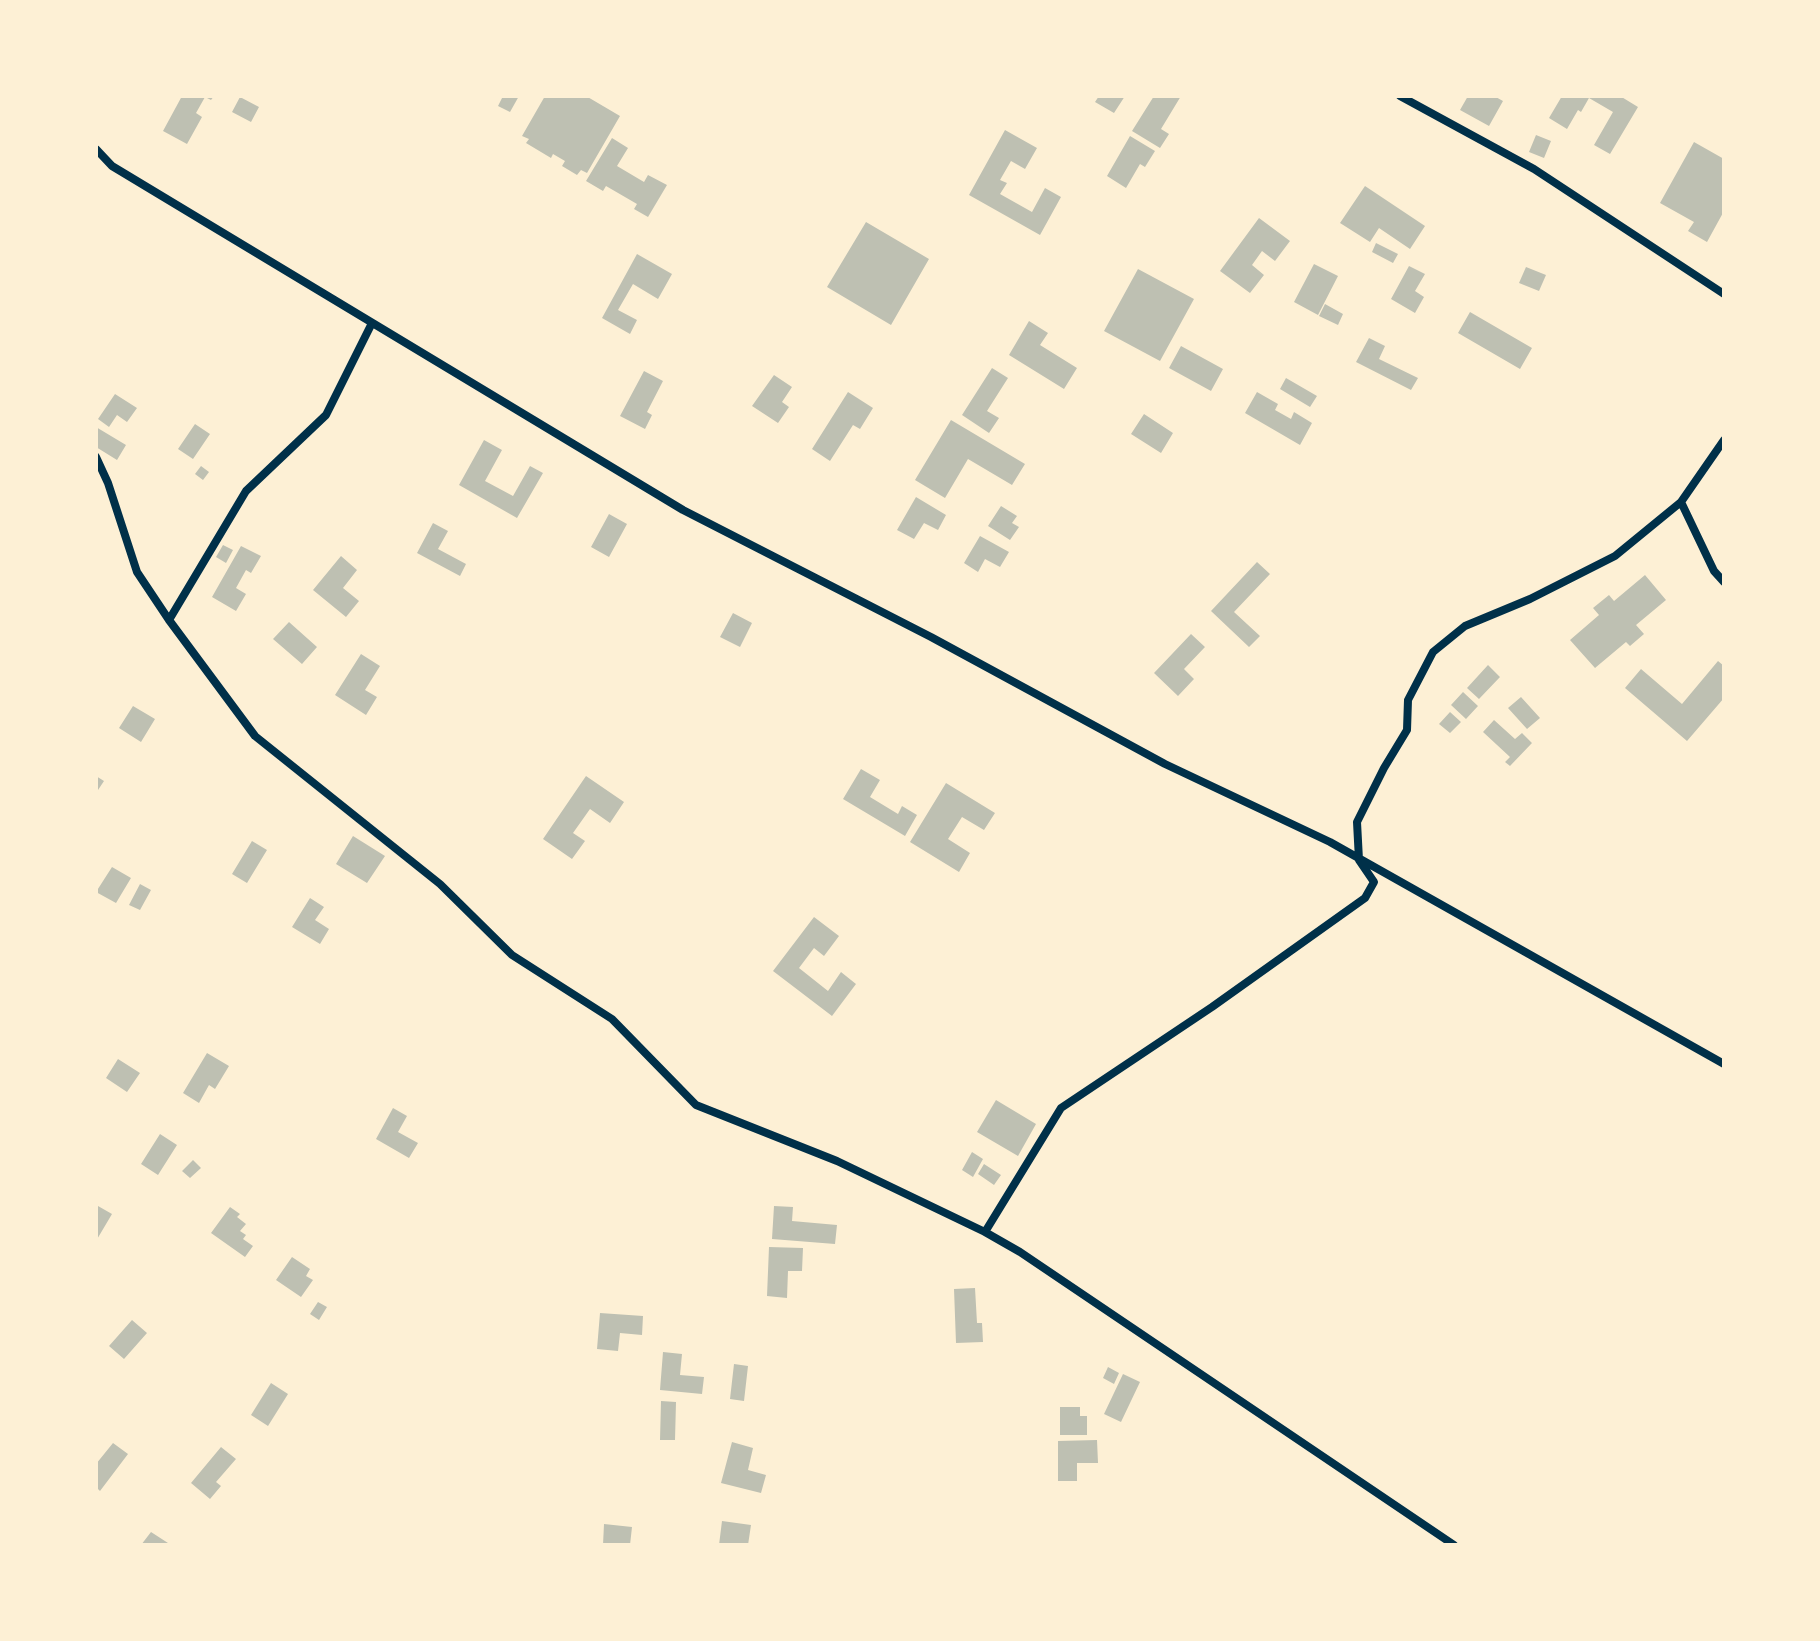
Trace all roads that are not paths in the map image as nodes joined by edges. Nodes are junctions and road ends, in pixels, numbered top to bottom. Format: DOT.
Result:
graph roads {
  1 [pos="1400,96"];
  2 [pos="96,149"];
  3 [pos="1724,294"];
  4 [pos="372,323"];
  5 [pos="1724,440"];
  6 [pos="96,457"];
  7 [pos="1681,502"];
  8 [pos="1724,582"];
  9 [pos="169,620"];
  10 [pos="1359,860"];
  11 [pos="1724,1064"];
  12 [pos="985,1232"];
  13 [pos="1454,1545"];
  1 -- 3 [label="street"];
  2 -- 4 [label="street"];
  4 -- 9 [label="street"];
  4 -- 10 [label="street"];
  5 -- 7 [label="street"];
  6 -- 9 [label="street"];
  7 -- 8 [label="street"];
  7 -- 10 [label="street"];
  9 -- 12 [label="street"];
  10 -- 11 [label="street"];
  10 -- 12 [label="street"];
  12 -- 13 [label="street"];
}
